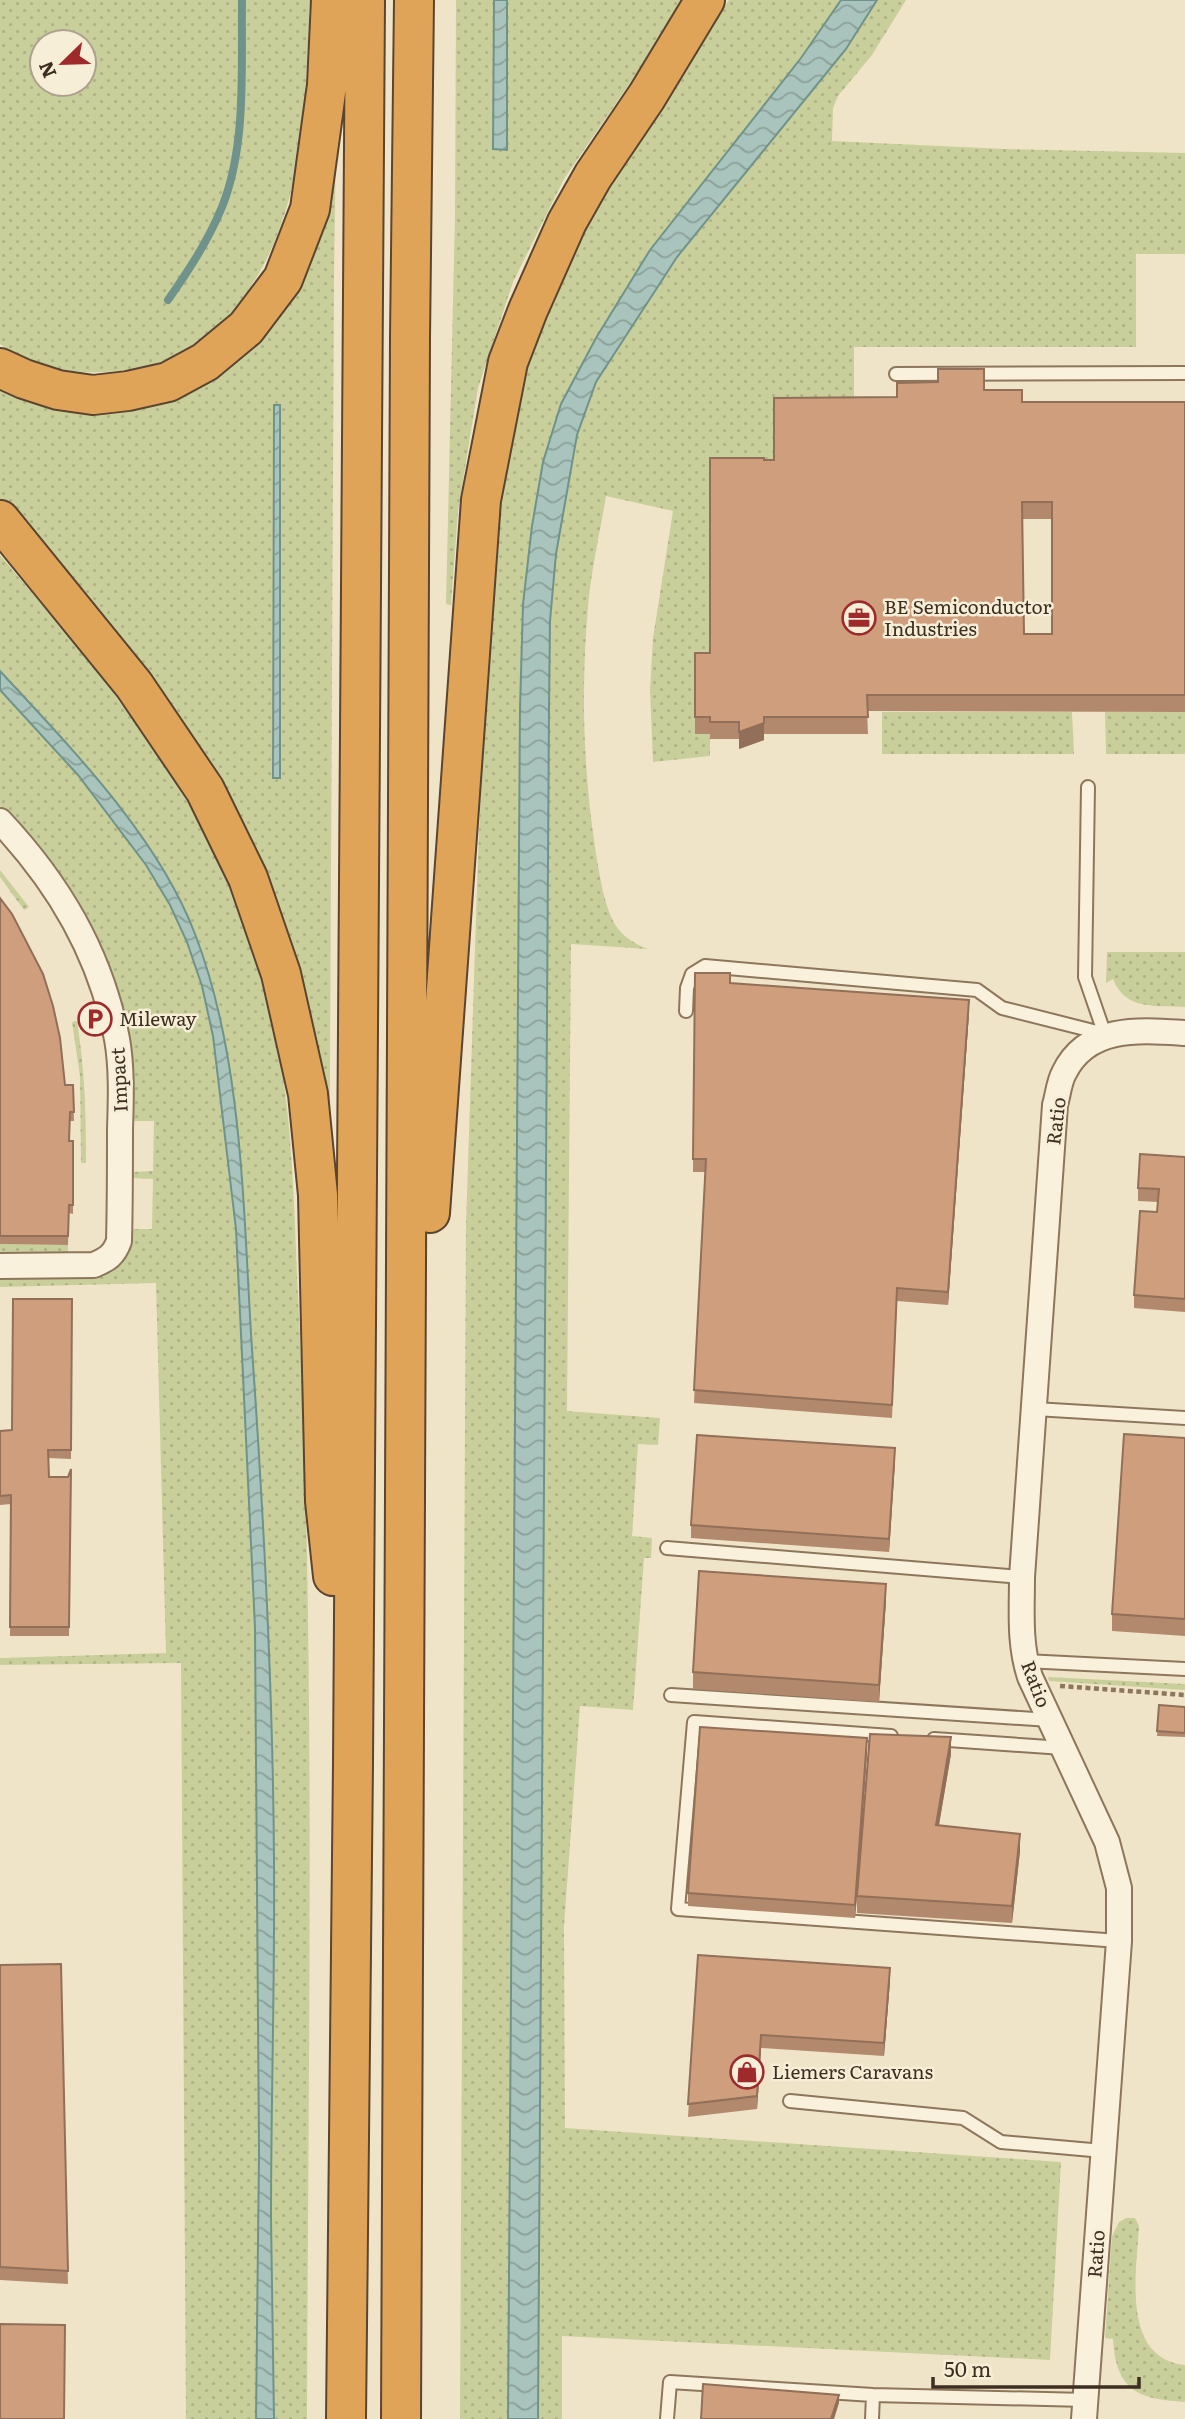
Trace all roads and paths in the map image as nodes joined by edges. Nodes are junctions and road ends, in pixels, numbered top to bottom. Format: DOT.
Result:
graph roads {
  1 [pos="331,0"];
  2 [pos="365,0"];
  3 [pos="414,0"];
  4 [pos="705,0"];
  5 [pos="0,368"];
  6 [pos="1185,373"];
  7 [pos="896,374"];
  8 [pos="0,520"];
  9 [pos="1088,787"];
  10 [pos="0,821"];
  11 [pos="686,1011"];
  12 [pos="1185,1033"];
  13 [pos="1105,1035"];
  14 [pos="0,1266"];
  15 [pos="1035,1409"];
  16 [pos="1185,1418"];
  17 [pos="667,1548"];
  18 [pos="405,1574"];
  19 [pos="1022,1577"];
  20 [pos="1025,1661"];
  21 [pos="1185,1669"];
  22 [pos="1034,1684"];
  23 [pos="671,1695"];
  24 [pos="1185,1695"];
  25 [pos="1049,1720"];
  26 [pos="899,1736"];
  27 [pos="926,1738"];
  28 [pos="1063,1748"];
  29 [pos="353,1763"];
  30 [pos="1119,1941"];
  31 [pos="790,2101"];
  32 [pos="1103,2151"];
  33 [pos="873,2395"];
  34 [pos="1085,2409"];
  35 [pos="346,2419"];
  36 [pos="401,2419"];
  37 [pos="667,2419"];
  38 [pos="872,2419"];
  1 -- 5 [label="highway"];
  2 -- 29 [label="highway"];
  3 -- 18 [label="highway"];
  4 -- 18 [label="highway"];
  6 -- 7 [label="lane"];
  8 -- 29 [label="highway"];
  9 -- 13 [label="lane"];
  10 -- 14 [label="street, Impact"];
  11 -- 13 [label="lane"];
  12 -- 13 [label="street, Ratio"];
  13 -- 15 [label="street, Ratio"];
  15 -- 16 [label="lane"];
  15 -- 19 [label="street, Ratio"];
  17 -- 19 [label="lane"];
  18 -- 36 [label="highway"];
  19 -- 20 [label="street, Ratio"];
  20 -- 21 [label="lane"];
  20 -- 22 [label="street, Ratio"];
  22 -- 24 [label="path"];
  22 -- 25 [label="street, Ratio"];
  23 -- 25 [label="lane"];
  25 -- 28 [label="street, Ratio"];
  26 -- 30 [label="lane"];
  27 -- 28 [label="lane"];
  28 -- 30 [label="street, Ratio"];
  29 -- 35 [label="highway"];
  30 -- 32 [label="street, Ratio"];
  31 -- 32 [label="lane"];
  32 -- 34 [label="street, Ratio"];
  33 -- 34 [label="lane"];
  33 -- 37 [label="lane"];
  33 -- 38 [label="lane"];
}
